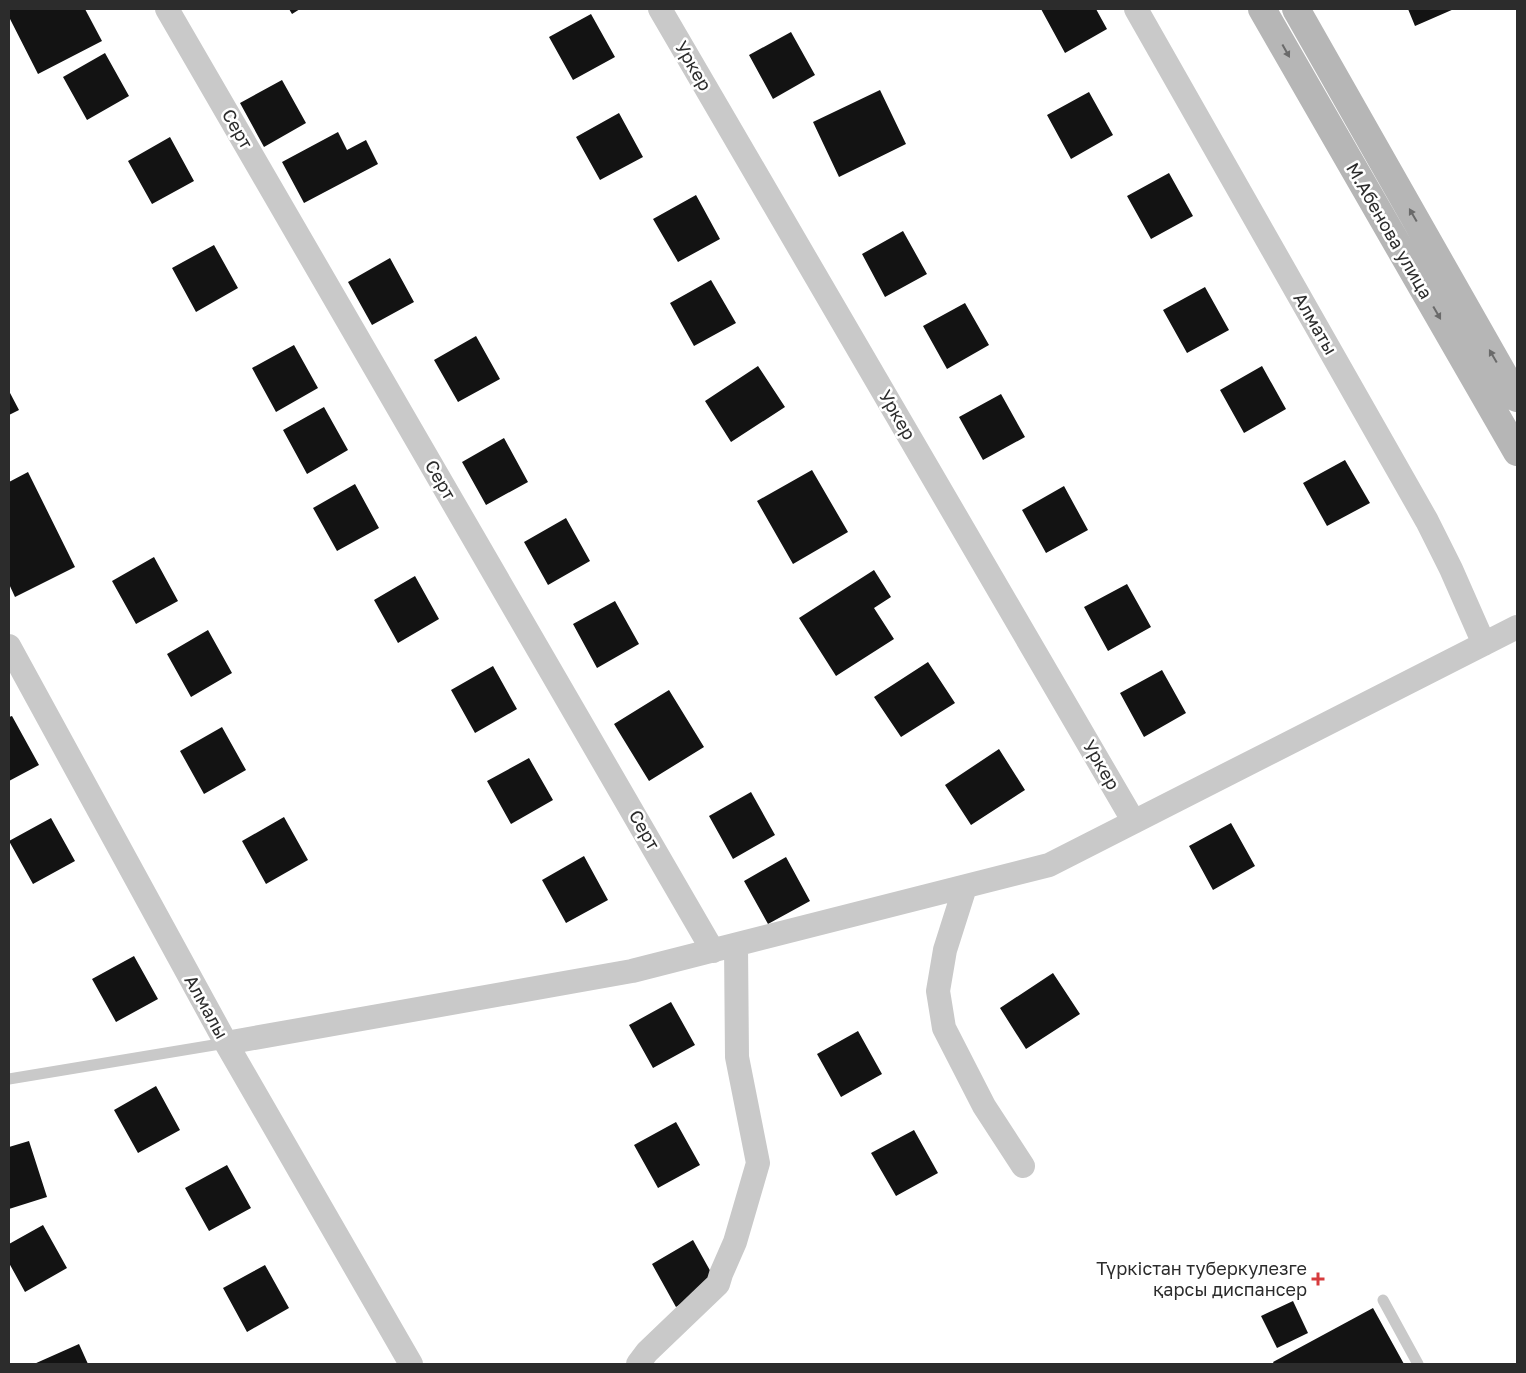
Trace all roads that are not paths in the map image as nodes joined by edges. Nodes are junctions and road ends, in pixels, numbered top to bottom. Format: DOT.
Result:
graph roads {
  1 [pos="167,9"];
  2 [pos="660,9"];
  3 [pos="1136,9"];
  4 [pos="1262,9"];
  5 [pos="1296,9"];
  6 [pos="1517,398"];
  7 [pos="1517,452"];
  8 [pos="1517,627"];
  9 [pos="1484,644"];
  10 [pos="9,646"];
  11 [pos="1134,822"];
  12 [pos="965,887"];
  13 [pos="725,948"];
  14 [pos="226,1043"];
  15 [pos="9,1080"];
  16 [pos="1023,1166"];
  17 [pos="1383,1300"];
  18 [pos="411,1364"];
  19 [pos="638,1364"];
  20 [pos="1418,1364"];
  1 -- 13 [label="street, Серт"];
  2 -- 11 [label="street, Уркер"];
  3 -- 9 [label="street, Алматы"];
  4 -- 7 [label="main road, М.Абенова улица, one-way"];
  6 -- 5 [label="main road, М.Абенова улица, one-way"];
  8 -- 9 [label="street"];
  9 -- 11 [label="street"];
  10 -- 14 [label="street, Алмалы"];
  11 -- 12 [label="street"];
  12 -- 13 [label="street"];
  12 -- 16 [label="street"];
  13 -- 14 [label="street"];
  13 -- 19 [label="street"];
  14 -- 15 [label="lane"];
  14 -- 18 [label="street, Алмалы"];
  17 -- 20 [label="lane"];
}
